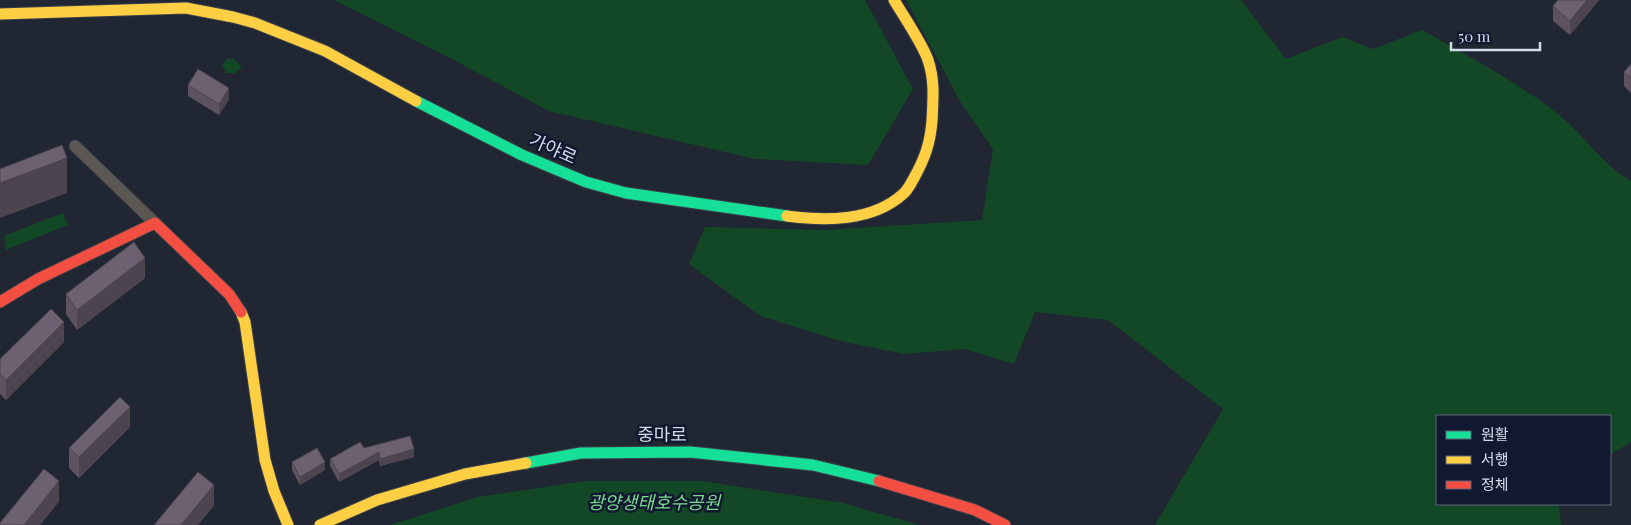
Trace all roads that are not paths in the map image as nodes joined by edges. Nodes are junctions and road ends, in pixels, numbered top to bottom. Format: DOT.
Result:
graph roads {
  1 [pos="894,0"];
  2 [pos="0,14"];
  3 [pos="75,146"];
  4 [pos="155,224"];
  5 [pos="0,302"];
  6 [pos="288,525"];
  7 [pos="320,525"];
  8 [pos="1004,525"];
  1 -- 2 [label="street, 가야로"];
  3 -- 4 [label="street"];
  4 -- 5 [label="street"];
  4 -- 6 [label="street"];
  7 -- 8 [label="street, 중마로"];
}
